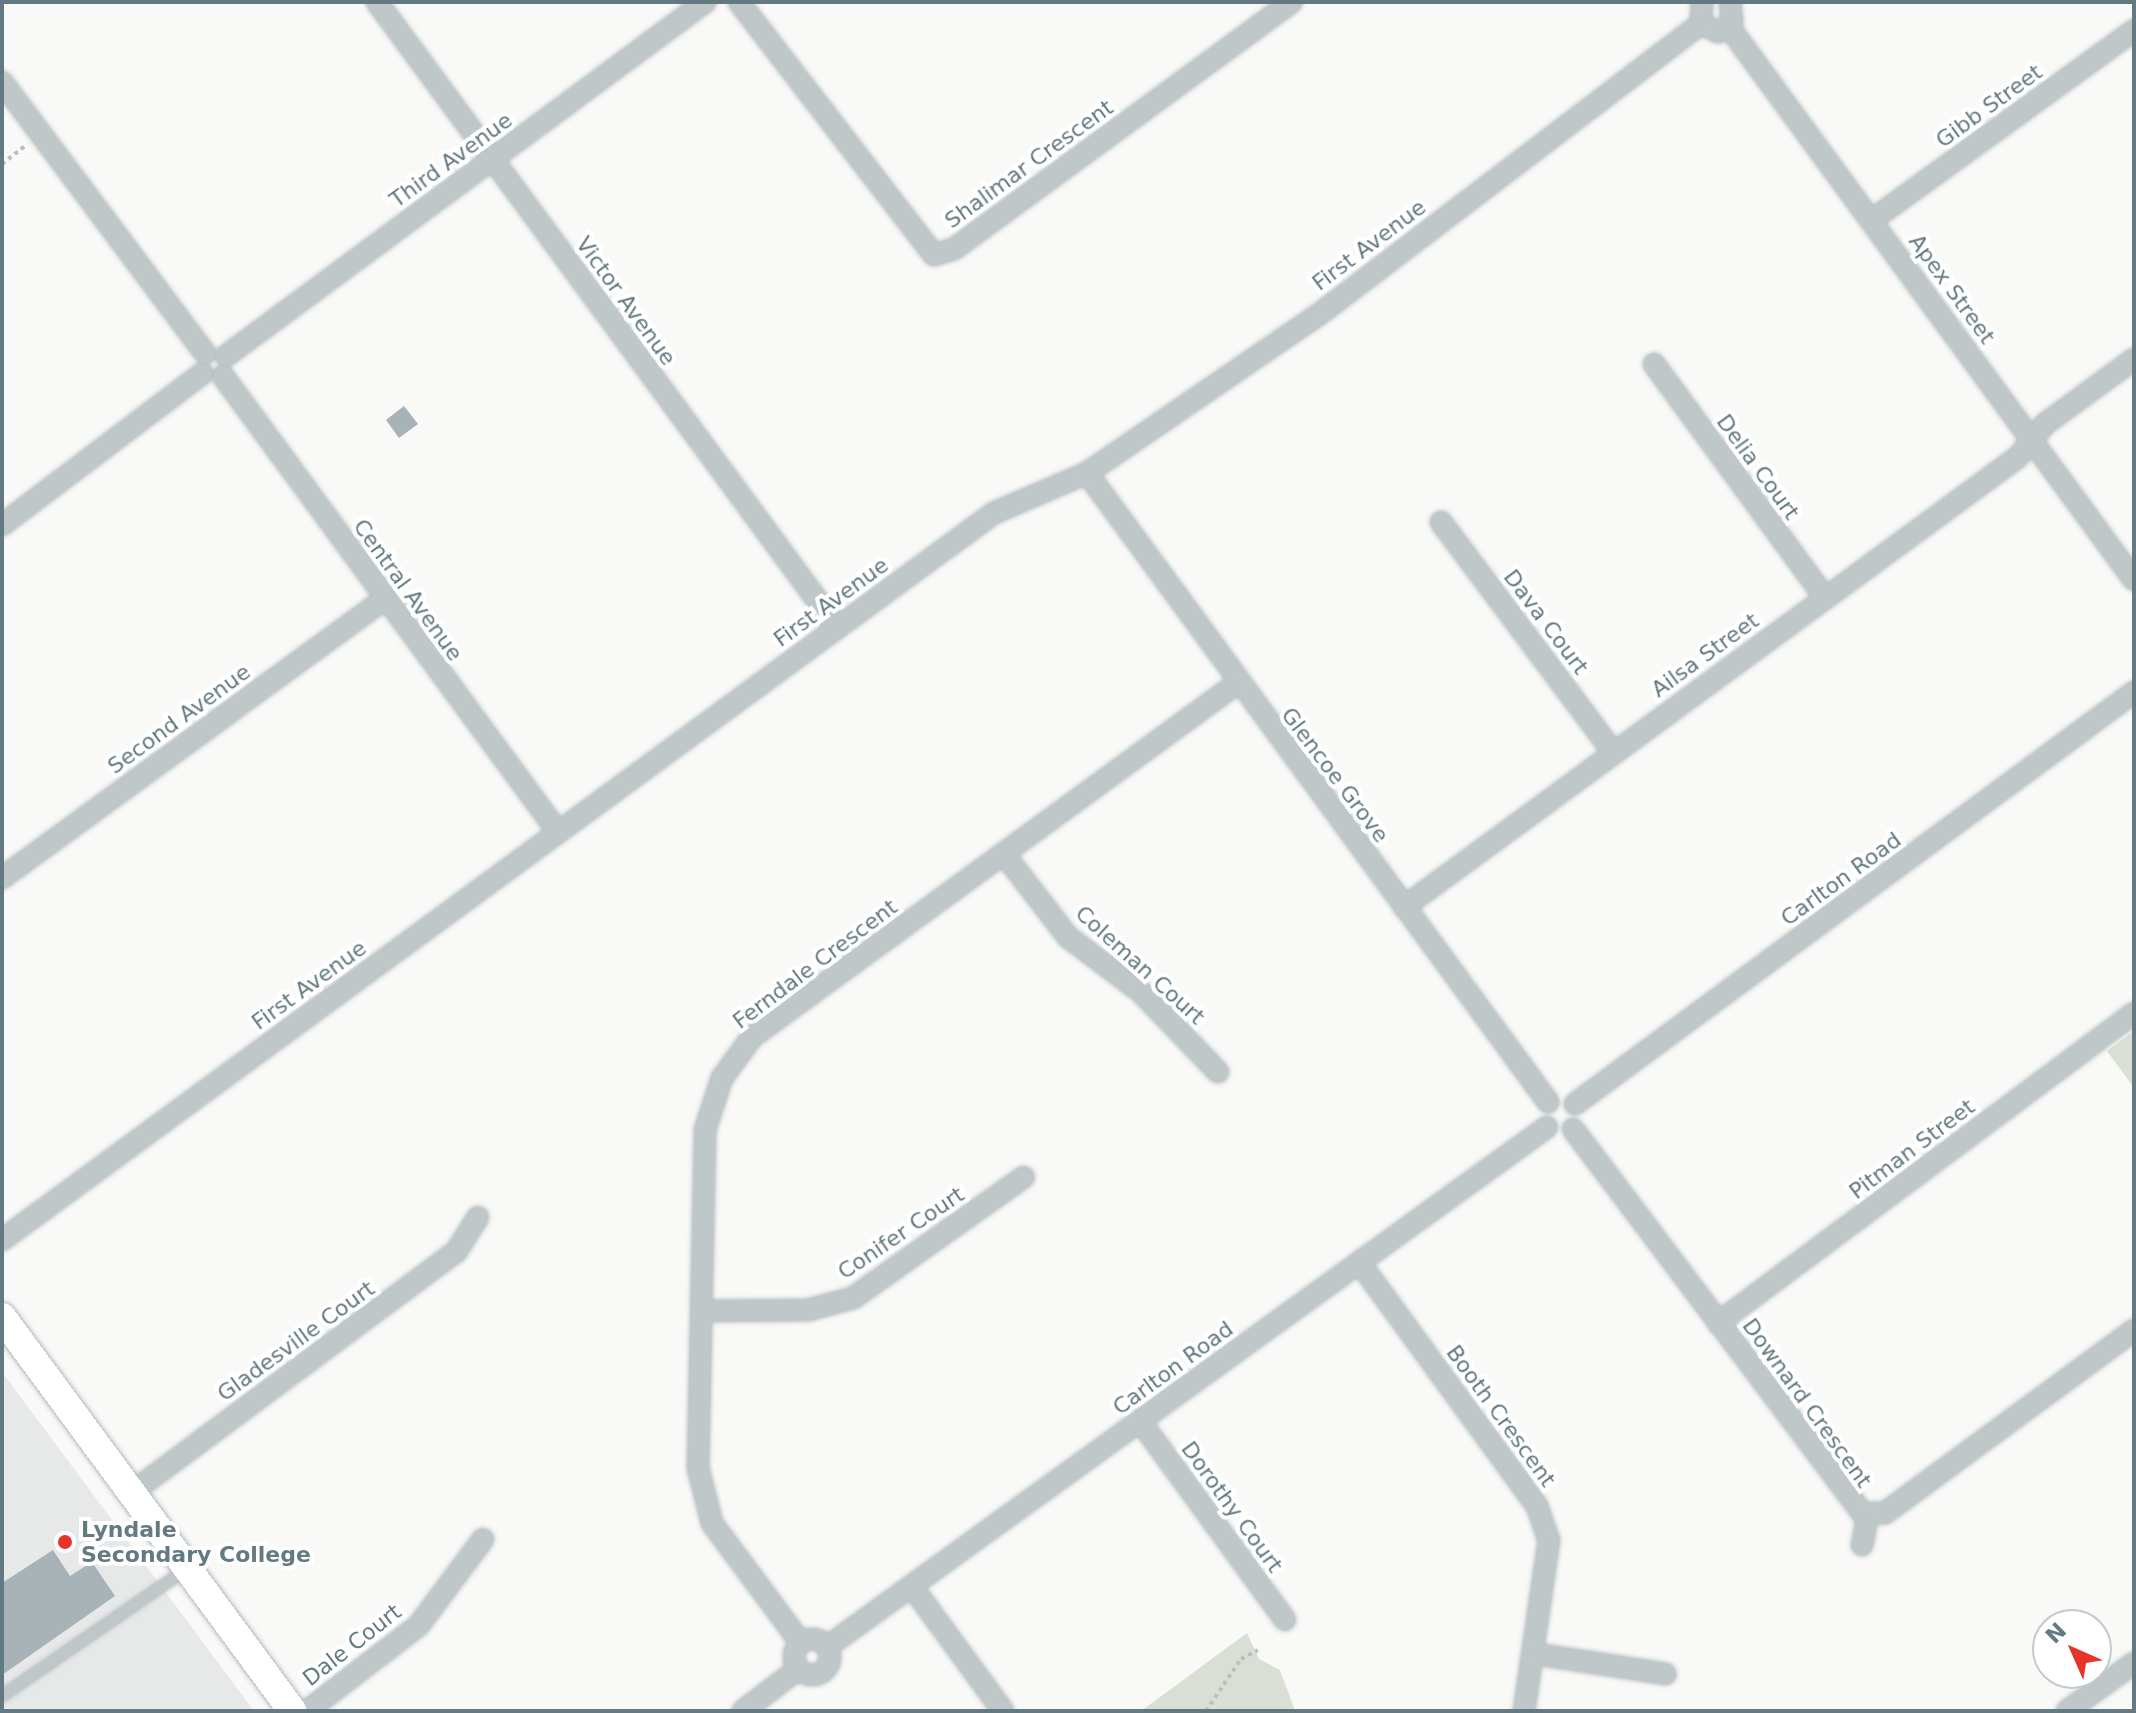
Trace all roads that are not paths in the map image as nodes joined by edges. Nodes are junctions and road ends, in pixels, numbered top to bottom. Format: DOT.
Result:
graph roads {
  1 [pos="377,2"];
  2 [pos="705,2"];
  3 [pos="739,2"];
  4 [pos="1291,2"];
  5 [pos="1702,2"];
  6 [pos="1731,2"];
  7 [pos="1701,24"];
  8 [pos="1729,27"];
  9 [pos="2134,30"];
  10 [pos="2,82"];
  11 [pos="492,160"];
  12 [pos="1872,220"];
  13 [pos="2134,359"];
  14 [pos="218,362"];
  15 [pos="1654,364"];
  16 [pos="2031,440"];
  17 [pos="1087,473"];
  18 [pos="1441,522"];
  19 [pos="2,525"];
  20 [pos="2134,580"];
  21 [pos="1825,598"];
  22 [pos="384,599"];
  23 [pos="837,627"];
  24 [pos="1236,684"];
  25 [pos="2134,692"];
  26 [pos="1613,752"];
  27 [pos="558,832"];
  28 [pos="1004,854"];
  29 [pos="2,878"];
  30 [pos="1404,907"];
  31 [pos="2134,1013"];
  32 [pos="1218,1072"];
  33 [pos="1548,1102"];
  34 [pos="1575,1104"];
  35 [pos="1547,1127"];
  36 [pos="1573,1129"];
  37 [pos="1024,1177"];
  38 [pos="478,1217"];
  39 [pos="2,1240"];
  40 [pos="1359,1262"];
  41 [pos="702,1311"];
  42 [pos="2,1317"];
  43 [pos="1718,1323"];
  44 [pos="2134,1330"];
  45 [pos="1140,1421"];
  46 [pos="131,1493"];
  47 [pos="1868,1515"];
  48 [pos="483,1539"];
  49 [pos="1862,1545"];
  50 [pos="187,1569"];
  51 [pos="913,1588"];
  52 [pos="1285,1620"];
  53 [pos="801,1643"];
  54 [pos="827,1647"];
  55 [pos="1535,1654"];
  56 [pos="2134,1663"];
  57 [pos="798,1669"];
  58 [pos="1665,1674"];
  59 [pos="2,1696"];
  60 [pos="2075,1709"];
  61 [pos="292,1711"];
  62 [pos="307,1711"];
  63 [pos="743,1711"];
  64 [pos="1003,1711"];
  65 [pos="1524,1711"];
  1 -- 11 [label="street, Victor Avenue"];
  2 -- 11 [label="street, Third Avenue"];
  3 -- 4 [label="street, Shalimar Crescent"];
  5 -- 7 [label="street"];
  6 -- 8 [label="street"];
  7 -- 8 [label="street"];
  7 -- 17 [label="street, First Avenue"];
  8 -- 12 [label="street, Apex Street"];
  9 -- 12 [label="street, Gibb Street"];
  10 -- 14 [label="street, Central Avenue"];
  11 -- 14 [label="street, Third Avenue"];
  11 -- 23 [label="street, Victor Avenue"];
  12 -- 16 [label="street, Apex Street"];
  13 -- 16 [label="street, Ailsa Street"];
  14 -- 19 [label="street"];
  14 -- 22 [label="street, Central Avenue"];
  15 -- 21 [label="street, Delia Court"];
  16 -- 20 [label="street, Apex Street"];
  16 -- 21 [label="street, Ailsa Street"];
  17 -- 23 [label="street, First Avenue"];
  17 -- 24 [label="street, Glencoe Grove"];
  18 -- 26 [label="street, Dava Court"];
  21 -- 26 [label="street, Ailsa Street"];
  22 -- 27 [label="street, Central Avenue"];
  22 -- 29 [label="street, Second Avenue"];
  23 -- 27 [label="street, First Avenue"];
  24 -- 28 [label="street, Ferndale Crescent"];
  24 -- 30 [label="street, Glencoe Grove"];
  25 -- 34 [label="street, Carlton Road"];
  26 -- 30 [label="street, Ailsa Street"];
  27 -- 39 [label="street, First Avenue"];
  28 -- 32 [label="street, Coleman Court"];
  28 -- 41 [label="street, Ferndale Crescent"];
  30 -- 33 [label="street, Glencoe Grove"];
  31 -- 43 [label="street, Pitman Street"];
  33 -- 34 [label="street"];
  33 -- 35 [label="street"];
  34 -- 36 [label="street"];
  35 -- 36 [label="street"];
  35 -- 40 [label="street, Carlton Road"];
  36 -- 43 [label="street, Downard Crescent"];
  37 -- 41 [label="street, Conifer Court"];
  38 -- 46 [label="street, Gladesville Court"];
  40 -- 45 [label="street, Carlton Road"];
  40 -- 55 [label="street, Booth Crescent"];
  41 -- 53 [label="street, Ferndale Crescent"];
  42 -- 46 [label="main road"];
  43 -- 47 [label="street, Downard Crescent"];
  44 -- 47 [label="street, Downard Crescent"];
  45 -- 51 [label="street, Carlton Road"];
  45 -- 52 [label="street, Dorothy Court"];
  46 -- 50 [label="main road"];
  47 -- 49 [label="street"];
  48 -- 62 [label="street, Dale Court"];
  50 -- 59 [label="lane"];
  50 -- 61 [label="main road"];
  51 -- 54 [label="street, Carlton Road"];
  51 -- 64 [label="street"];
  53 -- 54 [label="street"];
  53 -- 57 [label="street"];
  54 -- 57 [label="street, Carlton Road"];
  55 -- 58 [label="street"];
  55 -- 65 [label="street, Booth Crescent"];
  56 -- 60 [label="street"];
  57 -- 63 [label="street"];
}
